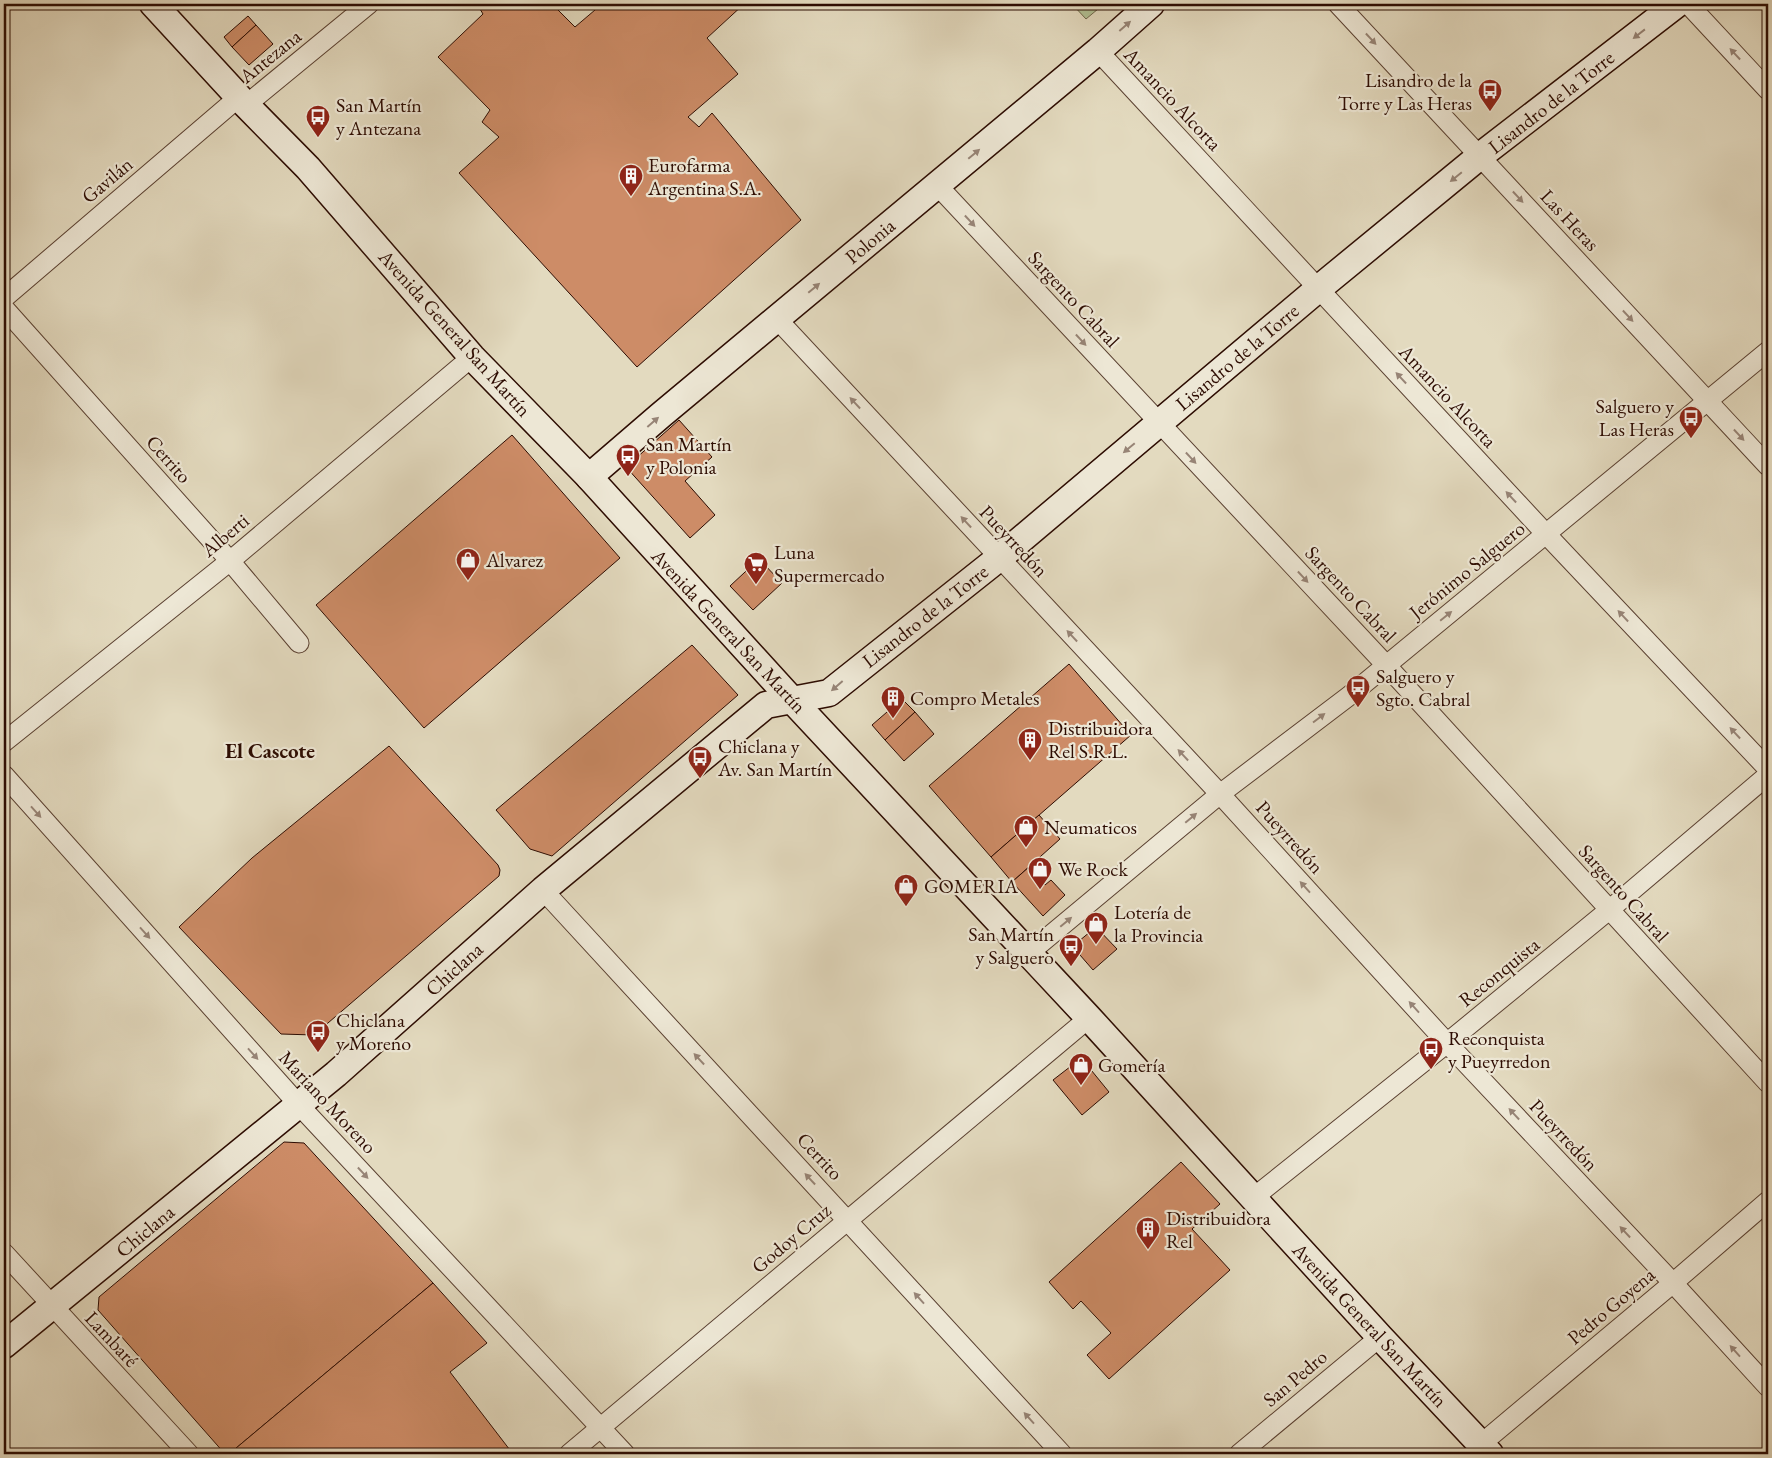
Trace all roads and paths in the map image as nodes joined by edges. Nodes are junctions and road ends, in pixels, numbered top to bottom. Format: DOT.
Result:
graph roads {
  1 [pos="153,4"];
  2 [pos="369,4"];
  3 [pos="1151,4"];
  4 [pos="1338,4"];
  5 [pos="1677,4"];
  6 [pos="1688,4"];
  7 [pos="1098,51"];
  8 [pos="1768,90"];
  9 [pos="243,101"];
  10 [pos="1480,156"];
  11 [pos="937,185"];
  12 [pos="1318,289"];
  13 [pos="4,298"];
  14 [pos="4,308"];
  15 [pos="777,319"];
  16 [pos="1768,351"];
  17 [pos="472,357"];
  18 [pos="1707,400"];
  19 [pos="1158,423"];
  20 [pos="1768,466"];
  21 [pos="589,477"];
  22 [pos="1546,534"];
  23 [pos="999,558"];
  24 [pos="230,561"];
  25 [pos="299,643"];
  26 [pos="1386,665"];
  27 [pos="792,700"];
  28 [pos="4,742"];
  29 [pos="1768,769"];
  30 [pos="4,775"];
  31 [pos="1768,775"];
  32 [pos="1220,794"];
  33 [pos="543,890"];
  34 [pos="1609,910"];
  35 [pos="1028,953"];
  36 [pos="1089,1018"];
  37 [pos="1447,1044"];
  38 [pos="1768,1083"];
  39 [pos="298,1104"];
  40 [pos="1253,1198"];
  41 [pos="1768,1201"];
  42 [pos="848,1220"];
  43 [pos="4,1253"];
  44 [pos="1673,1283"];
  45 [pos="52,1307"];
  46 [pos="1380,1337"];
  47 [pos="4,1346"];
  48 [pos="1768,1388"];
  49 [pos="600,1428"];
  50 [pos="1485,1449"];
  51 [pos="189,1454"];
  52 [pos="569,1454"];
  53 [pos="625,1454"];
  54 [pos="1062,1454"];
  55 [pos="1239,1454"];
  1 -- 9 [label="street, Avenida General San Martín"];
  2 -- 9 [label="street, Antezana"];
  7 -- 3 [label="street, Polonia, one-way"];
  4 -- 10 [label="street, Las Heras, one-way"];
  5 -- 10 [label="street, Lisandro de la Torre, one-way"];
  8 -- 6 [label="street, one-way"];
  11 -- 7 [label="street, Polonia, one-way"];
  7 -- 12 [label="street, Amancio Alcorta"];
  9 -- 13 [label="street, Gavilán"];
  9 -- 17 [label="street, Avenida General San Martín"];
  10 -- 12 [label="street, Lisandro de la Torre, one-way"];
  10 -- 18 [label="street, Las Heras, one-way"];
  15 -- 11 [label="street, Polonia, one-way"];
  11 -- 19 [label="street, Sargento Cabral, one-way"];
  12 -- 19 [label="street, Lisandro de la Torre"];
  22 -- 12 [label="street, Amancio Alcorta, one-way"];
  14 -- 24 [label="street, Cerrito"];
  21 -- 15 [label="street, Polonia, one-way"];
  23 -- 15 [label="street, Pueyrredón, one-way"];
  16 -- 18 [label="street, Jerónimo Salguero"];
  17 -- 21 [label="street, Avenida General San Martín"];
  17 -- 24 [label="street, Alberti"];
  18 -- 20 [label="street, Las Heras, one-way"];
  18 -- 22 [label="street, Jerónimo Salguero"];
  19 -- 23 [label="street, Lisandro de la Torre, one-way"];
  19 -- 26 [label="street, Sargento Cabral, one-way"];
  21 -- 27 [label="street, Avenida General San Martín"];
  26 -- 22 [label="street, Jerónimo Salguero, one-way"];
  29 -- 22 [label="street, Amancio Alcorta, one-way"];
  23 -- 27 [label="street, Lisandro de la Torre, one-way"];
  32 -- 23 [label="street, Pueyrredón, one-way"];
  24 -- 25 [label="street, Cerrito"];
  24 -- 28 [label="street, Alberti"];
  32 -- 26 [label="street, Jerónimo Salguero, one-way"];
  26 -- 34 [label="street, Sargento Cabral"];
  27 -- 33 [label="street, Chiclana"];
  27 -- 35 [label="street, Avenida General San Martín"];
  30 -- 39 [label="street, Mariano Moreno, one-way"];
  31 -- 34 [label="street, Reconquista"];
  35 -- 32 [label="street, Jerónimo Salguero, one-way"];
  37 -- 32 [label="street, Pueyrredón, one-way"];
  33 -- 39 [label="street, Chiclana"];
  42 -- 33 [label="street, Cerrito, one-way"];
  34 -- 37 [label="street, Reconquista"];
  34 -- 38 [label="street, Sargento Cabral"];
  35 -- 36 [label="street, Avenida General San Martín"];
  36 -- 40 [label="street, Avenida General San Martín"];
  36 -- 42 [label="street, Godoy Cruz"];
  37 -- 40 [label="street, Reconquista"];
  44 -- 37 [label="street, Pueyrredón, one-way"];
  39 -- 45 [label="street, Chiclana"];
  39 -- 49 [label="street, Mariano Moreno, one-way"];
  40 -- 46 [label="street, Avenida General San Martín"];
  41 -- 44 [label="street, Pedro Goyena"];
  42 -- 49 [label="street, Godoy Cruz"];
  54 -- 42 [label="street, Cerrito, one-way"];
  43 -- 45 [label="street, Lambaré"];
  48 -- 44 [label="street, Pueyrredón, one-way"];
  44 -- 50 [label="street, Pedro Goyena"];
  45 -- 47 [label="street, Chiclana"];
  45 -- 51 [label="street, Lambaré"];
  46 -- 50 [label="street, Avenida General San Martín"];
  46 -- 55 [label="street, San Pedro"];
  49 -- 52 [label="street, Godoy Cruz"];
  49 -- 53 [label="street, Mariano Moreno"];
}
